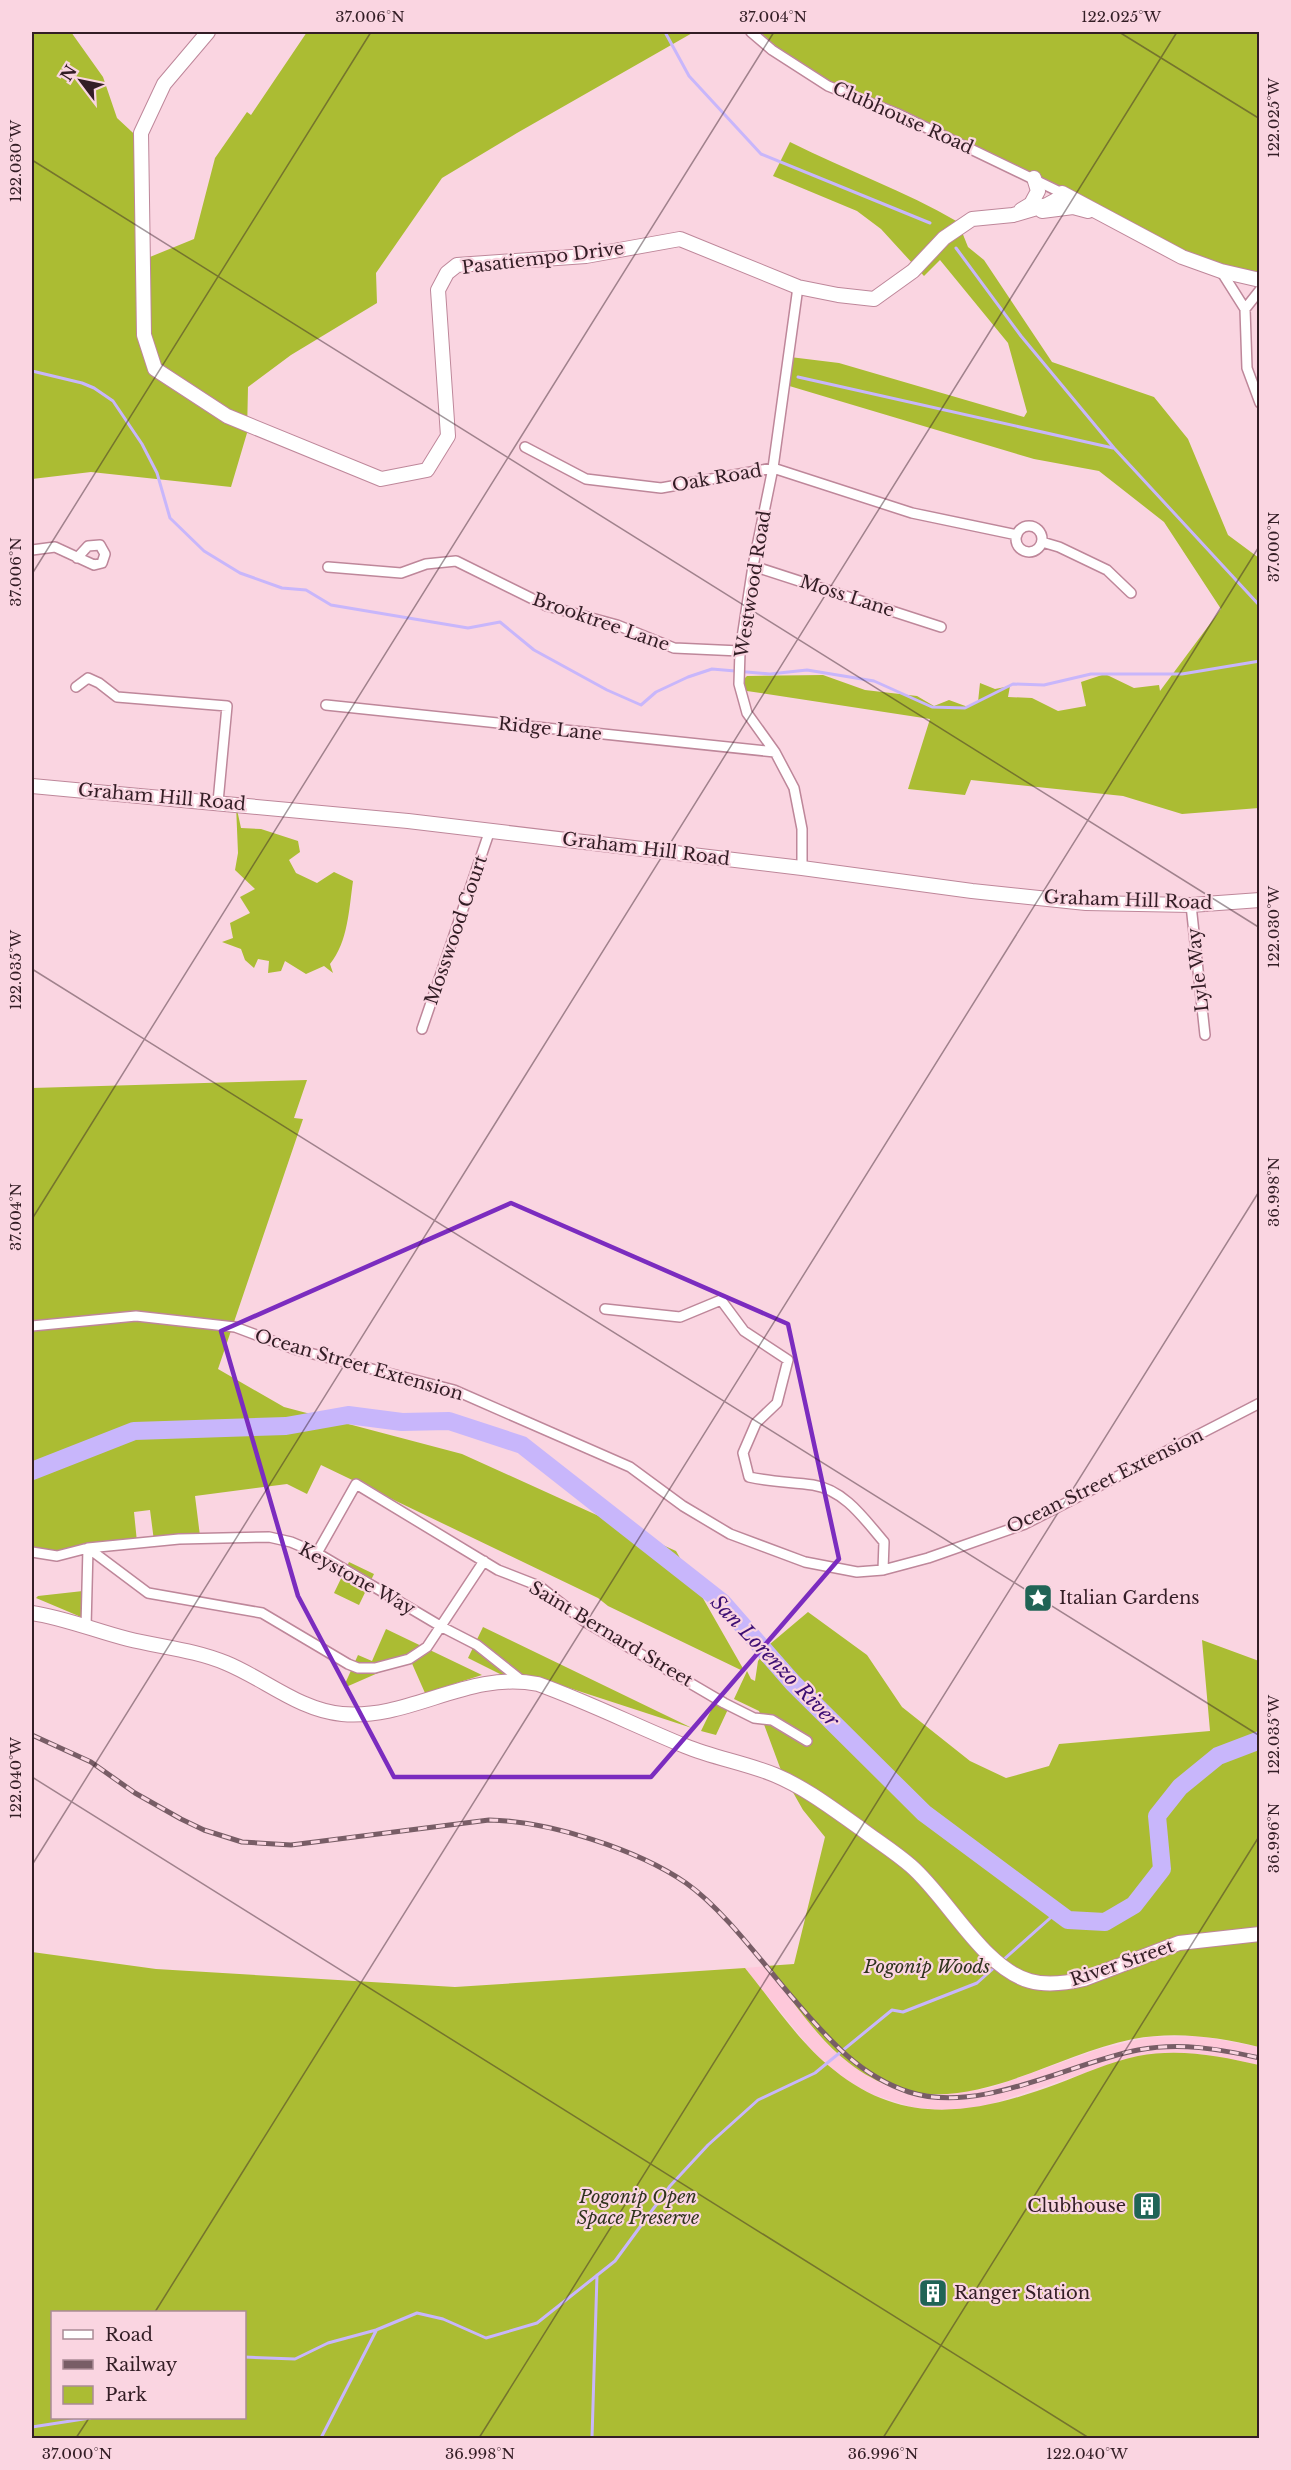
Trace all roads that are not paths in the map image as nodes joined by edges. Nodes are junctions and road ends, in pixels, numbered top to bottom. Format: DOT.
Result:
graph roads {
  1 [pos="208,32"];
  2 [pos="751,32"];
  3 [pos="1034,178"];
  4 [pos="1062,193"];
  5 [pos="1101,213"];
  6 [pos="1013,215"];
  7 [pos="1221,271"];
  8 [pos="1260,280"];
  9 [pos="798,287"];
  10 [pos="1260,290"];
  11 [pos="1245,309"];
  12 [pos="1260,403"];
  13 [pos="525,447"];
  14 [pos="772,468"];
  15 [pos="1017,535"];
  16 [pos="1042,542"];
  17 [pos="32,550"];
  18 [pos="77,558"];
  19 [pos="753,566"];
  20 [pos="328,567"];
  21 [pos="1131,593"];
  22 [pos="941,627"];
  23 [pos="740,651"];
  24 [pos="76,687"];
  25 [pos="326,705"];
  26 [pos="775,752"];
  27 [pos="32,786"];
  28 [pos="218,802"];
  29 [pos="490,830"];
  30 [pos="802,868"];
  31 [pos="1260,900"];
  32 [pos="1191,905"];
  33 [pos="422,1029"];
  34 [pos="1205,1035"];
  35 [pos="605,1309"];
  36 [pos="32,1326"];
  37 [pos="1260,1403"];
  38 [pos="88,1548"];
  39 [pos="32,1552"];
  40 [pos="317,1553"];
  41 [pos="484,1562"];
  42 [pos="883,1570"];
  43 [pos="32,1613"];
  44 [pos="86,1627"];
  45 [pos="442,1628"];
  46 [pos="521,1680"];
  47 [pos="807,1741"];
  48 [pos="1260,1934"];
  1 -- 9 [label="main road, Pasatiempo Drive"];
  2 -- 3 [label="street, Clubhouse Road"];
  3 -- 4 [label="street, Clubhouse Road"];
  3 -- 6 [label="main road"];
  4 -- 5 [label="main road"];
  4 -- 6 [label="main road, Pasatiempo Drive"];
  5 -- 6 [label="main road"];
  5 -- 7 [label="main road"];
  6 -- 9 [label="main road, Pasatiempo Drive"];
  7 -- 8 [label="main road"];
  7 -- 11 [label="street"];
  9 -- 14 [label="street, Westwood Road"];
  10 -- 11 [label="street"];
  11 -- 12 [label="street"];
  13 -- 14 [label="street, Oak Road"];
  14 -- 15 [label="street, Oak Road"];
  14 -- 19 [label="street, Westwood Road"];
  15 -- 16 [label="street, Oak Road"];
  15 -- 16 [label="street, Oak Road"];
  16 -- 21 [label="street, Oak Road"];
  17 -- 18 [label="street"];
  19 -- 22 [label="street, Moss Lane"];
  19 -- 23 [label="street, Westwood Road"];
  20 -- 23 [label="street, Brooktree Lane"];
  23 -- 26 [label="street, Westwood Road"];
  24 -- 28 [label="street"];
  25 -- 26 [label="street, Ridge Lane"];
  26 -- 30 [label="street, Westwood Road"];
  27 -- 28 [label="main road, Graham Hill Road"];
  28 -- 29 [label="main road, Graham Hill Road"];
  29 -- 30 [label="main road, Graham Hill Road"];
  29 -- 33 [label="street, Mosswood Court"];
  30 -- 32 [label="main road, Graham Hill Road"];
  31 -- 32 [label="main road, Graham Hill Road"];
  32 -- 34 [label="street, Lyle Way"];
  35 -- 42 [label="street"];
  36 -- 42 [label="street, Ocean Street Extension"];
  37 -- 42 [label="street, Ocean Street Extension"];
  38 -- 39 [label="street, Keystone Way"];
  38 -- 40 [label="street, Keystone Way"];
  38 -- 44 [label="street"];
  38 -- 45 [label="street"];
  40 -- 41 [label="street, Saint Bernard Street"];
  40 -- 45 [label="street, Keystone Way"];
  41 -- 45 [label="street"];
  41 -- 47 [label="street, Saint Bernard Street"];
  43 -- 44 [label="main road"];
  44 -- 46 [label="main road"];
  45 -- 46 [label="street, Keystone Way"];
  46 -- 48 [label="main road, River Street"];
}
